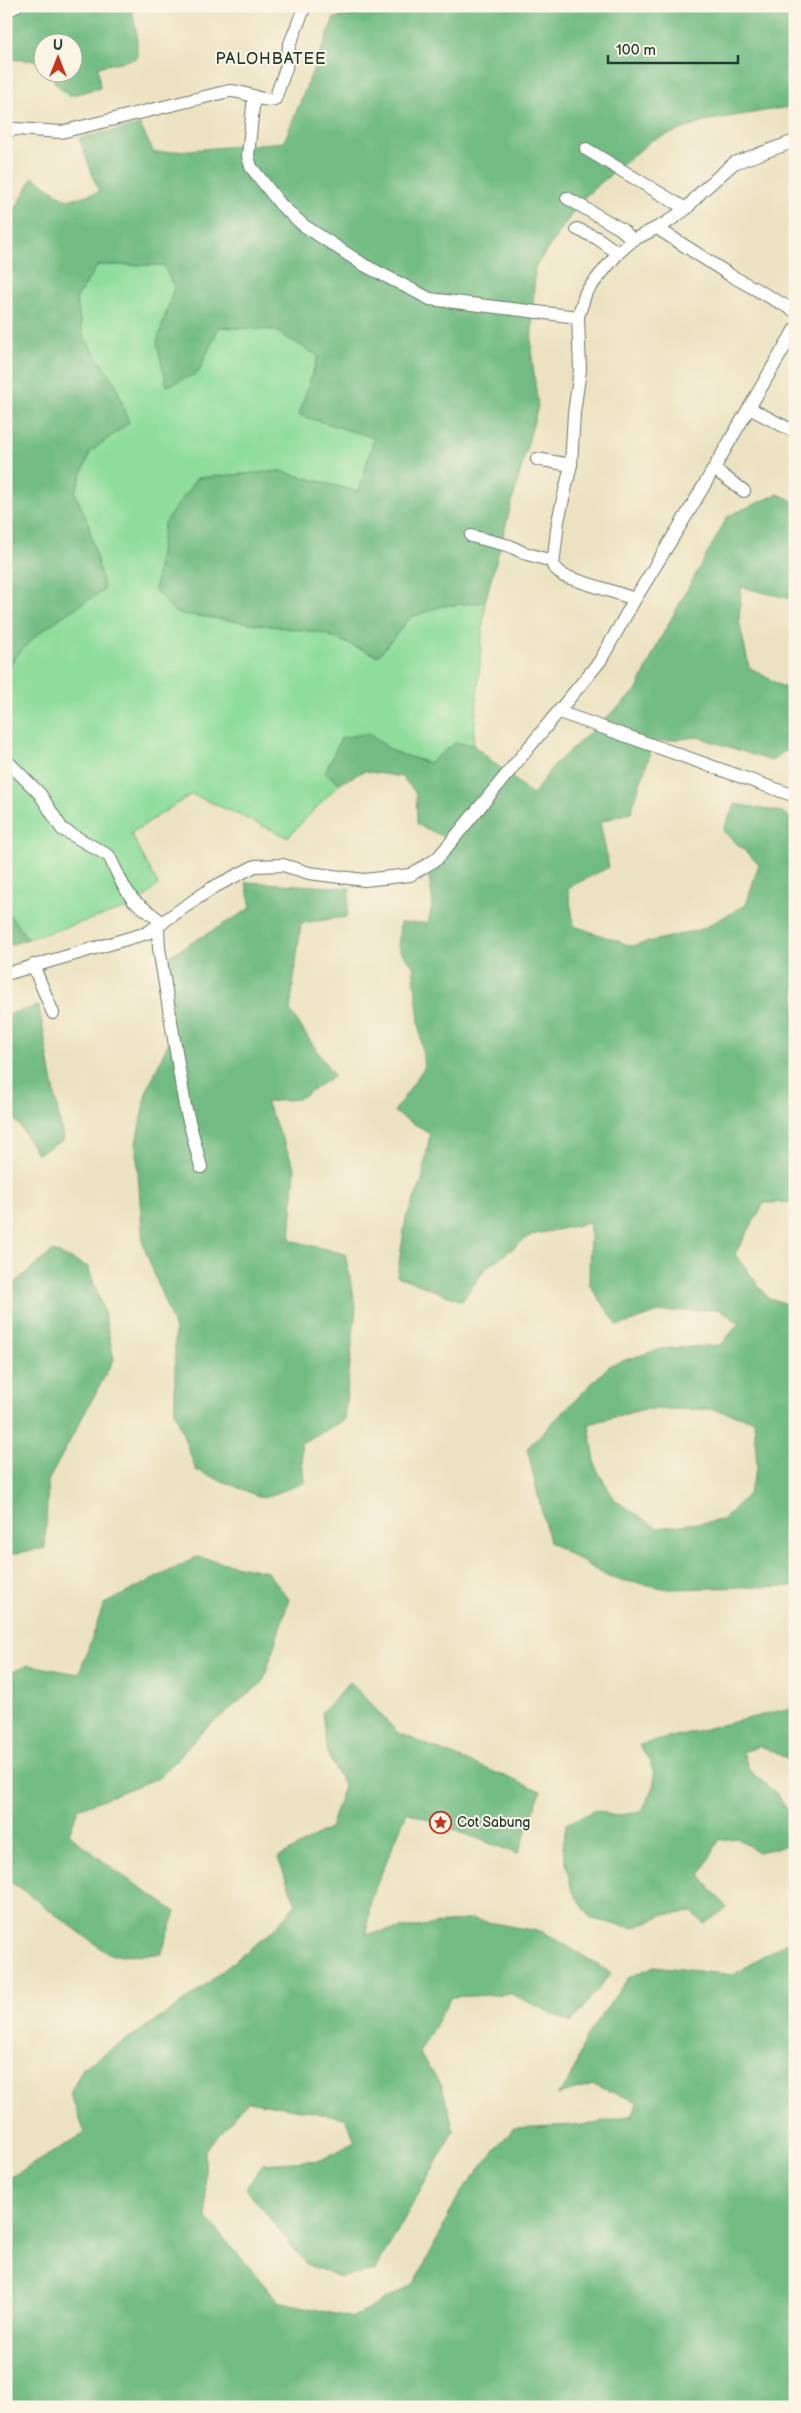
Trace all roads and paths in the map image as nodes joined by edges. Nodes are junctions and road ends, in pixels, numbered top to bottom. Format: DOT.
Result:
graph roads {
  1 [pos="16,6"];
  2 [pos="305,6"];
  3 [pos="6,12"];
  4 [pos="254,96"];
  5 [pos="6,131"];
  6 [pos="795,142"];
  7 [pos="586,149"];
  8 [pos="567,198"];
  9 [pos="686,209"];
  10 [pos="657,228"];
  11 [pos="577,229"];
  12 [pos="633,240"];
  13 [pos="618,253"];
  14 [pos="795,310"];
  15 [pos="578,317"];
  16 [pos="795,329"];
  17 [pos="789,351"];
  18 [pos="749,408"];
  19 [pos="795,432"];
  20 [pos="537,459"];
  21 [pos="571,465"];
  22 [pos="714,469"];
  23 [pos="744,491"];
  24 [pos="470,536"];
  25 [pos="552,561"];
  26 [pos="635,599"];
  27 [pos="559,712"];
  28 [pos="6,760"];
  29 [pos="795,796"];
  30 [pos="160,925"];
  31 [pos="33,965"];
  32 [pos="6,974"];
  33 [pos="53,1013"];
  34 [pos="201,1167"];
  1 -- 3 [label="street"];
  2 -- 4 [label="street"];
  4 -- 5 [label="street"];
  4 -- 15 [label="street"];
  6 -- 9 [label="street"];
  7 -- 9 [label="street"];
  8 -- 12 [label="street"];
  9 -- 10 [label="street"];
  10 -- 12 [label="street"];
  10 -- 14 [label="street"];
  11 -- 13 [label="street"];
  12 -- 13 [label="street"];
  13 -- 15 [label="street"];
  15 -- 21 [label="street"];
  16 -- 17 [label="street"];
  17 -- 18 [label="street"];
  18 -- 19 [label="street"];
  18 -- 22 [label="street"];
  20 -- 21 [label="street"];
  21 -- 25 [label="street"];
  22 -- 23 [label="street"];
  22 -- 26 [label="street"];
  24 -- 25 [label="street"];
  25 -- 26 [label="street"];
  26 -- 27 [label="street"];
  27 -- 29 [label="street"];
  27 -- 30 [label="street"];
  28 -- 30 [label="street"];
  30 -- 31 [label="street"];
  30 -- 34 [label="street"];
  31 -- 32 [label="street"];
  31 -- 33 [label="street"];
}
